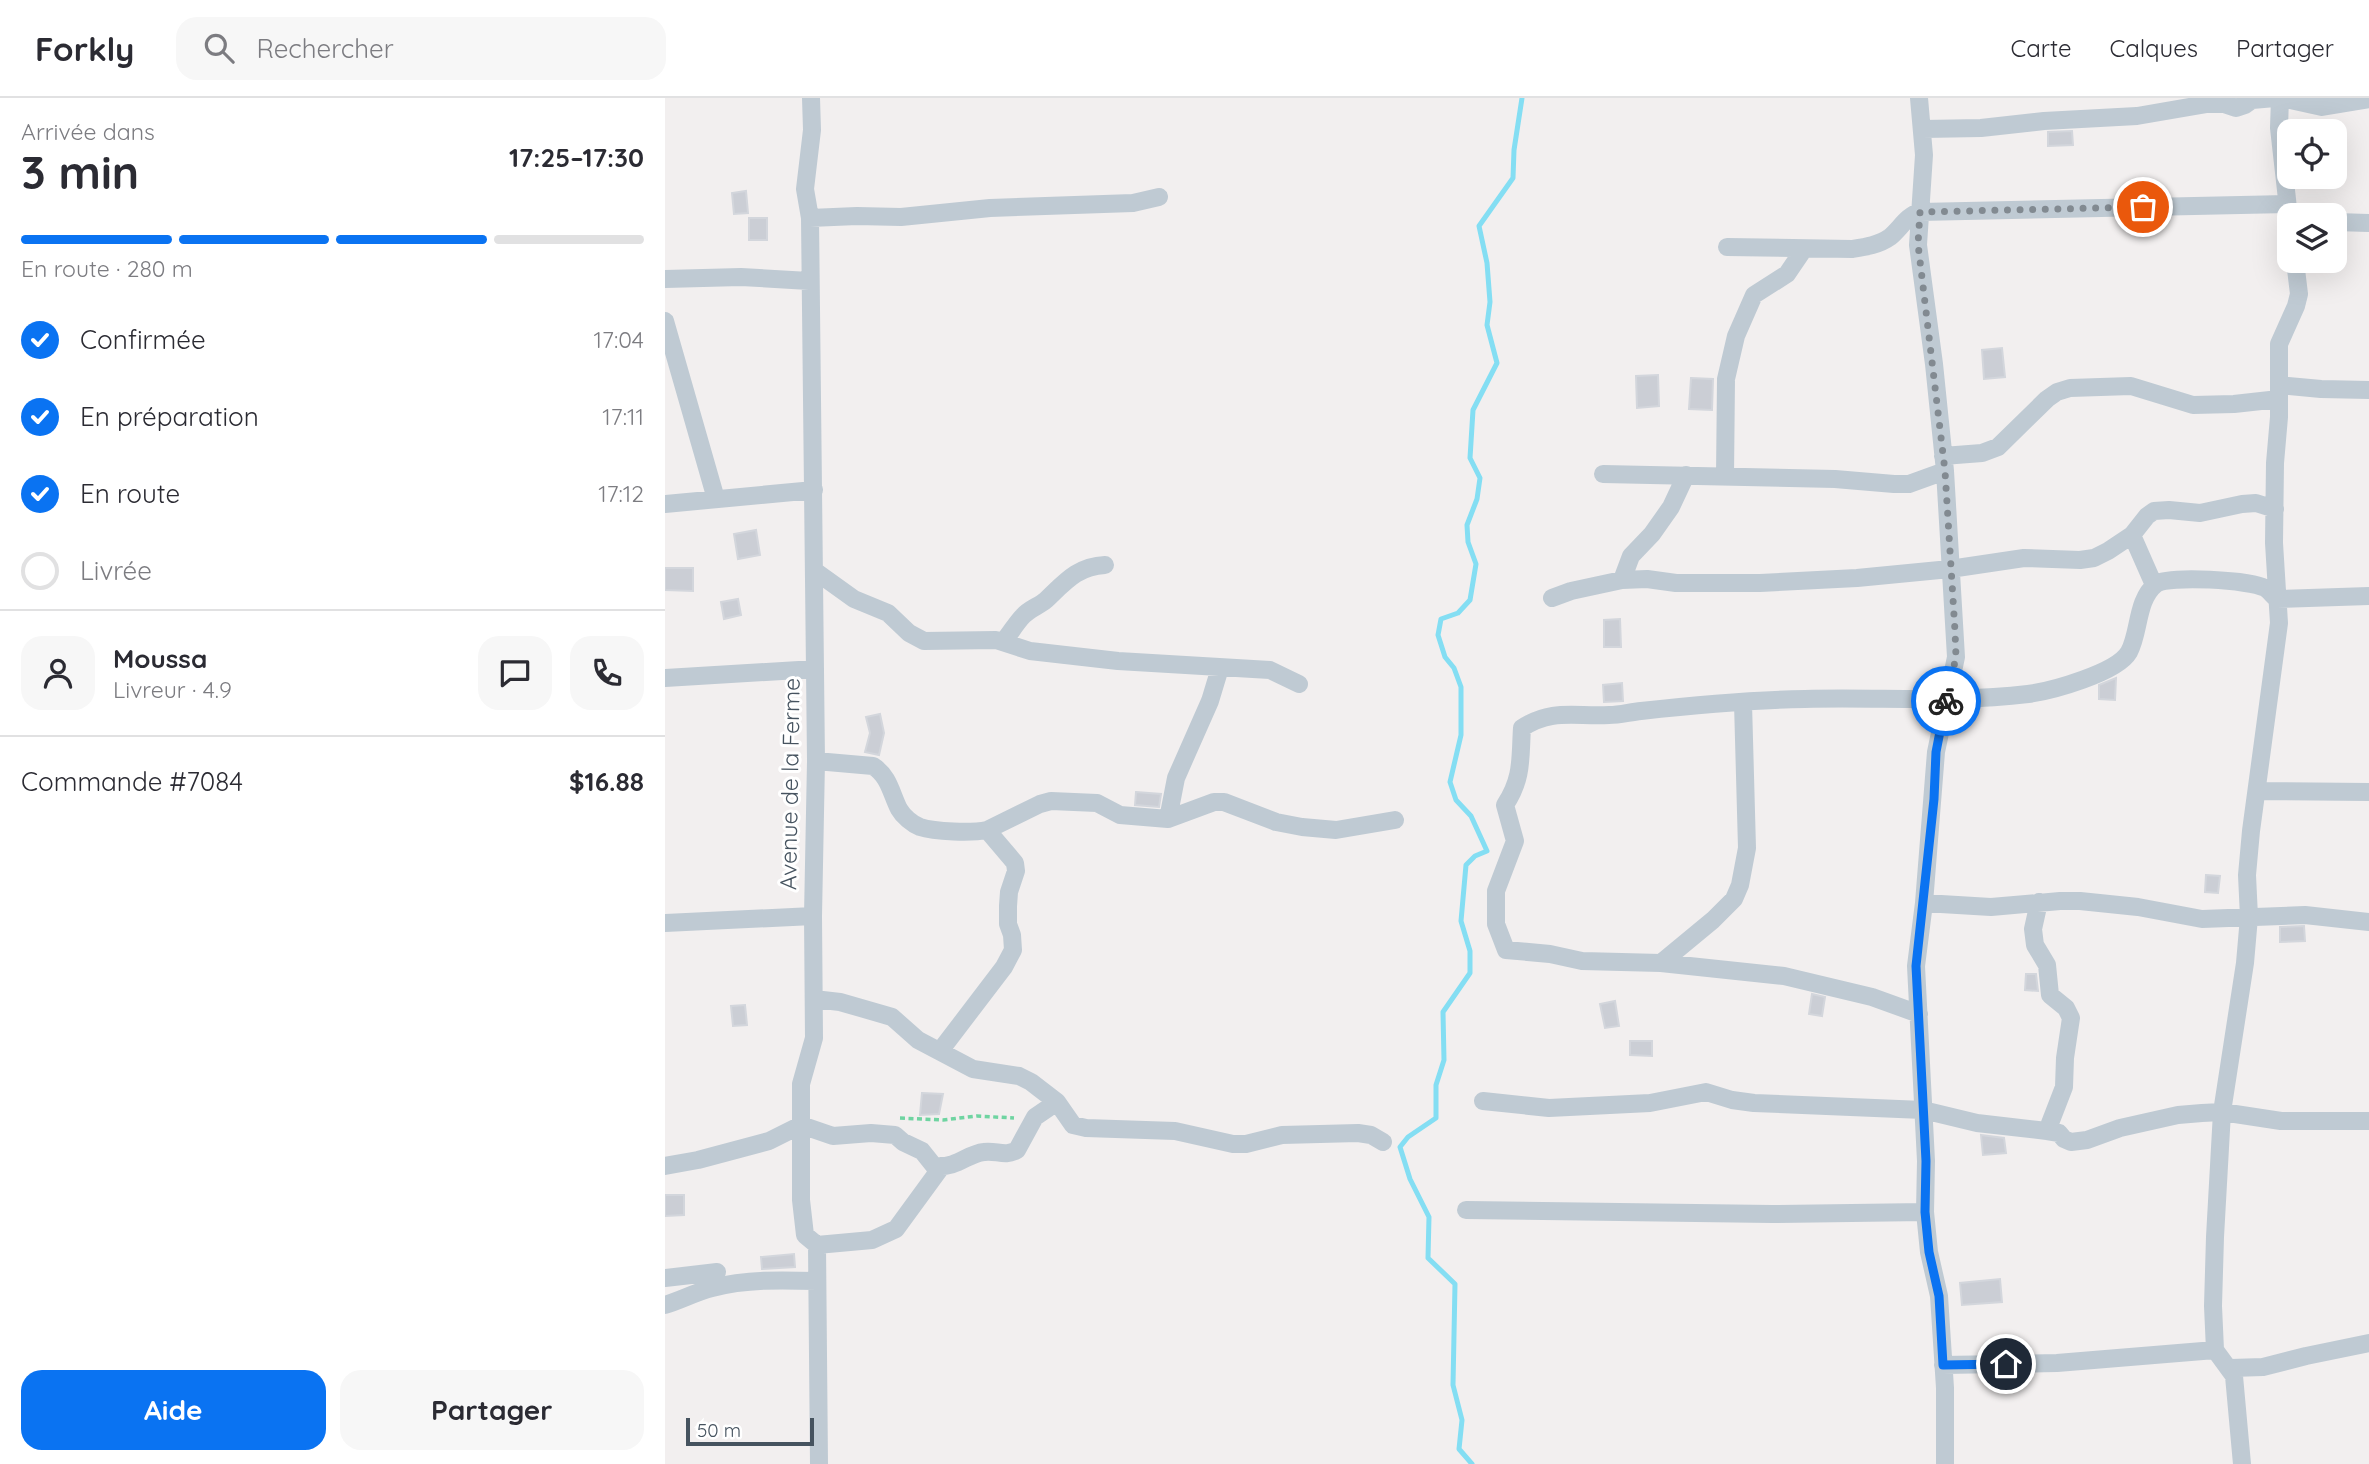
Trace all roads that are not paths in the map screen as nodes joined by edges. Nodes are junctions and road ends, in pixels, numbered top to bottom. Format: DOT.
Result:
graph roads {
  1 [pos="811,98"];
  2 [pos="1919,98"];
  3 [pos="2278,98"];
  4 [pos="2369,99"];
  5 [pos="1923,129"];
  6 [pos="1159,197"];
  7 [pos="2287,203"];
  8 [pos="2277,210"];
  9 [pos="1920,212"];
  10 [pos="810,218"];
  11 [pos="2347,222"];
  12 [pos="2369,223"];
  13 [pos="1727,247"];
  14 [pos="1804,249"];
  15 [pos="2296,273"];
  16 [pos="665,279"];
  17 [pos="810,281"];
  18 [pos="665,321"];
  19 [pos="2369,390"];
  20 [pos="2279,392"];
  21 [pos="1944,463"];
  22 [pos="1603,474"];
  23 [pos="1686,475"];
  24 [pos="1725,476"];
  25 [pos="814,490"];
  26 [pos="716,499"];
  27 [pos="665,504"];
  28 [pos="2275,509"];
  29 [pos="2132,535"];
  30 [pos="1105,565"];
  31 [pos="1950,569"];
  32 [pos="815,571"];
  33 [pos="1622,580"];
  34 [pos="2154,585"];
  35 [pos="2369,596"];
  36 [pos="1552,598"];
  37 [pos="2277,599"];
  38 [pos="1003,642"];
  39 [pos="1220,668"];
  40 [pos="815,669"];
  41 [pos="665,678"];
  42 [pos="1299,684"];
  43 [pos="1946,699"];
  44 [pos="1743,703"];
  45 [pos="816,761"];
  46 [pos="2258,791"];
  47 [pos="2369,792"];
  48 [pos="1168,819"];
  49 [pos="1395,820"];
  50 [pos="987,830"];
  51 [pos="2039,902"];
  52 [pos="1924,903"];
  53 [pos="813,916"];
  54 [pos="2249,917"];
  55 [pos="2369,922"];
  56 [pos="665,923"];
  57 [pos="1661,963"];
  58 [pos="814,999"];
  59 [pos="1919,1014"];
  60 [pos="940,1051"];
  61 [pos="1483,1101"];
  62 [pos="1058,1102"];
  63 [pos="1923,1110"];
  64 [pos="2222,1112"];
  65 [pos="2369,1121"];
  66 [pos="801,1125"];
  67 [pos="2047,1131"];
  68 [pos="1383,1142"];
  69 [pos="665,1166"];
  70 [pos="942,1166"];
  71 [pos="1466,1210"];
  72 [pos="1925,1212"];
  73 [pos="817,1245"];
  74 [pos="717,1272"];
  75 [pos="665,1278"];
  76 [pos="817,1281"];
  77 [pos="665,1305"];
  78 [pos="2369,1343"];
  79 [pos="2215,1350"];
  80 [pos="1943,1365"];
  81 [pos="2231,1368"];
  82 [pos="819,1464"];
  83 [pos="1945,1464"];
  84 [pos="2242,1464"];
  1 -- 10 [label="street, Avenue de la Ferme"];
  2 -- 5 [label="street"];
  3 -- 4 [label="street"];
  3 -- 5 [label="street"];
  3 -- 7 [label="street"];
  5 -- 9 [label="street"];
  6 -- 10 [label="street"];
  8 -- 9 [label="street"];
  9 -- 14 [label="street"];
  9 -- 21 [label="street"];
  10 -- 17 [label="street, Avenue de la Ferme"];
  11 -- 12 [label="street"];
  13 -- 14 [label="street"];
  14 -- 24 [label="street"];
  15 -- 20 [label="street"];
  16 -- 17 [label="street"];
  17 -- 25 [label="street, Avenue de la Ferme"];
  18 -- 26 [label="street"];
  19 -- 20 [label="street"];
  20 -- 21 [label="street"];
  20 -- 28 [label="street"];
  21 -- 24 [label="street"];
  21 -- 31 [label="street"];
  22 -- 23 [label="street"];
  23 -- 24 [label="street"];
  23 -- 33 [label="street"];
  25 -- 26 [label="street"];
  25 -- 32 [label="street, Avenue de la Ferme"];
  26 -- 27 [label="street"];
  28 -- 29 [label="street"];
  28 -- 37 [label="street"];
  29 -- 31 [label="street"];
  29 -- 34 [label="street"];
  30 -- 38 [label="street"];
  31 -- 33 [label="street"];
  31 -- 43 [label="street"];
  32 -- 38 [label="street"];
  32 -- 40 [label="street, Avenue de la Ferme"];
  33 -- 36 [label="street"];
  34 -- 37 [label="street"];
  34 -- 43 [label="street"];
  35 -- 37 [label="street"];
  37 -- 46 [label="street"];
  38 -- 39 [label="street"];
  39 -- 42 [label="street"];
  39 -- 48 [label="street"];
  40 -- 41 [label="street"];
  40 -- 45 [label="street, Avenue de la Ferme"];
  43 -- 44 [label="street"];
  43 -- 52 [label="street"];
  44 -- 57 [label="street"];
  44 -- 57 [label="street"];
  45 -- 50 [label="street"];
  45 -- 53 [label="street, Avenue de la Ferme"];
  46 -- 47 [label="street"];
  46 -- 54 [label="street"];
  48 -- 49 [label="street"];
  48 -- 50 [label="street"];
  50 -- 60 [label="street"];
  51 -- 52 [label="street"];
  51 -- 54 [label="street"];
  51 -- 67 [label="street"];
  52 -- 59 [label="street"];
  53 -- 56 [label="street"];
  53 -- 58 [label="street, Avenue de la Ferme"];
  54 -- 55 [label="street"];
  54 -- 64 [label="street"];
  57 -- 59 [label="street"];
  58 -- 60 [label="street"];
  58 -- 66 [label="street, Avenue de la Ferme"];
  59 -- 63 [label="street"];
  60 -- 62 [label="street"];
  61 -- 63 [label="street"];
  62 -- 68 [label="street"];
  62 -- 70 [label="street"];
  63 -- 67 [label="street"];
  63 -- 72 [label="street"];
  64 -- 65 [label="street"];
  64 -- 67 [label="street"];
  64 -- 79 [label="street"];
  66 -- 69 [label="street"];
  66 -- 70 [label="street"];
  66 -- 73 [label="street, Avenue de la Ferme"];
  70 -- 73 [label="street"];
  71 -- 72 [label="street"];
  72 -- 80 [label="street"];
  73 -- 76 [label="street, Avenue de la Ferme"];
  74 -- 75 [label="street"];
  76 -- 77 [label="street"];
  76 -- 82 [label="street, Avenue de la Ferme"];
  78 -- 81 [label="street"];
  79 -- 80 [label="street"];
  79 -- 81 [label="street"];
  80 -- 83 [label="street"];
  81 -- 84 [label="street"];
}
